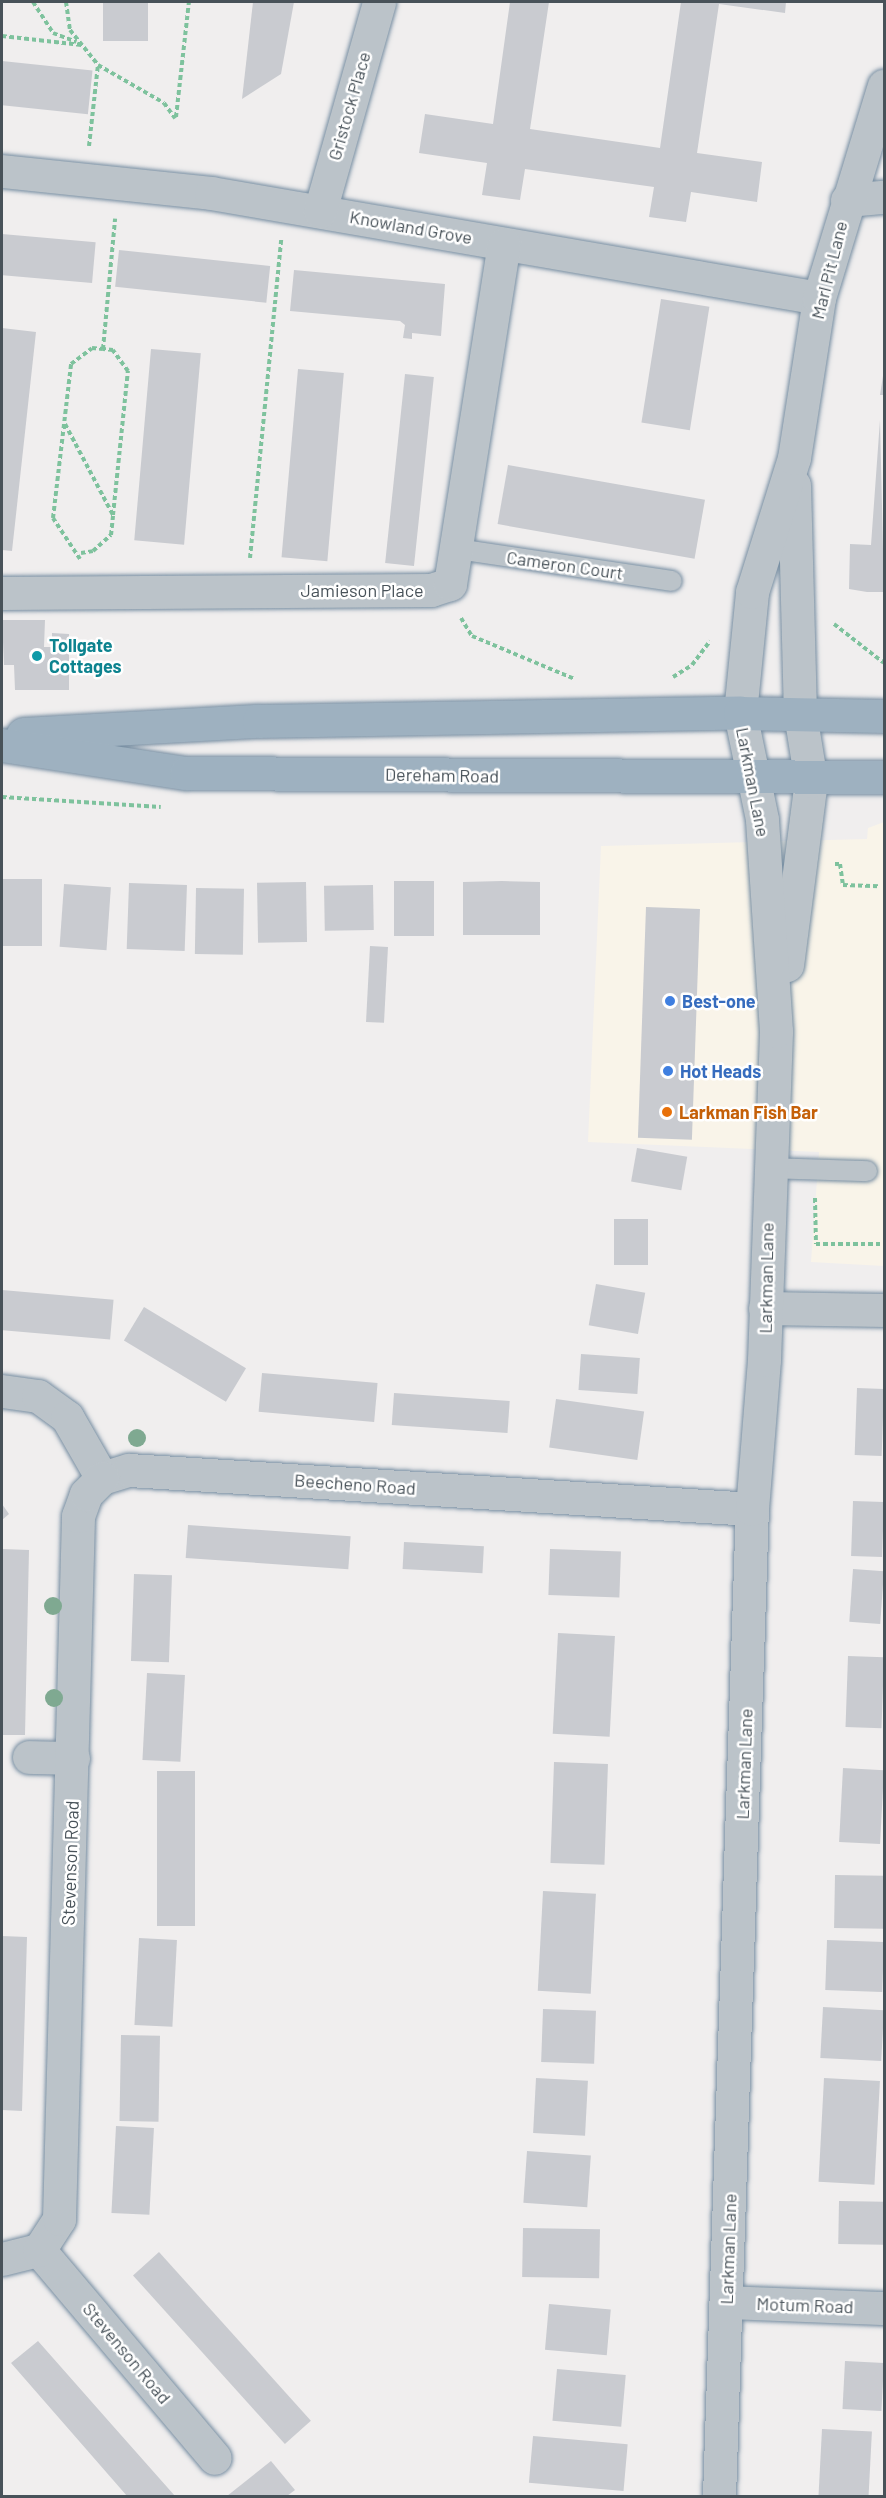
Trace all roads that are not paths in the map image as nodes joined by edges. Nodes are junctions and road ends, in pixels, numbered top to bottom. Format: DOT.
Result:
graph roads {
  1 [pos="379,2"];
  2 [pos="885,86"];
  3 [pos="2,171"];
  4 [pos="885,197"];
  5 [pos="847,200"];
  6 [pos="321,211"];
  7 [pos="504,244"];
  8 [pos="819,298"];
  9 [pos="794,458"];
  10 [pos="458,549"];
  11 [pos="672,581"];
  12 [pos="2,593"];
  13 [pos="740,712"];
  14 [pos="800,714"];
  15 [pos="885,716"];
  16 [pos="2,735"];
  17 [pos="2,746"];
  18 [pos="885,777"];
  19 [pos="752,780"];
  20 [pos="811,781"];
  21 [pos="776,1031"];
  22 [pos="867,1171"];
  23 [pos="768,1183"];
  24 [pos="765,1308"];
  25 [pos="885,1310"];
  26 [pos="2,1391"];
  27 [pos="102,1478"];
  28 [pos="752,1509"];
  29 [pos="28,1756"];
  30 [pos="73,1758"];
  31 [pos="39,2250"];
  32 [pos="2,2259"];
  33 [pos="726,2302"];
  34 [pos="885,2308"];
  35 [pos="215,2458"];
  36 [pos="719,2496"];
  1 -- 6 [label="street, Gristock Place"];
  2 -- 5 [label="street, Marl Pit Lane"];
  3 -- 6 [label="street, Knowland Grove"];
  4 -- 5 [label="street"];
  5 -- 8 [label="street, Marl Pit Lane"];
  6 -- 7 [label="street, Knowland Grove"];
  7 -- 8 [label="street, Knowland Grove"];
  7 -- 10 [label="street, Jamieson Place"];
  8 -- 9 [label="street, Marl Pit Lane"];
  9 -- 13 [label="street, Marl Pit Lane"];
  9 -- 14 [label="street, Marl Pit Lane"];
  10 -- 11 [label="lane, Cameron Court"];
  10 -- 12 [label="street, Jamieson Place"];
  13 -- 14 [label="highway"];
  13 -- 16 [label="highway"];
  13 -- 19 [label="street, Larkman Lane"];
  14 -- 15 [label="highway"];
  14 -- 20 [label="street, Marl Pit Lane"];
  17 -- 19 [label="highway, Dereham Road"];
  18 -- 20 [label="highway, Dereham Road"];
  19 -- 20 [label="highway, Dereham Road"];
  19 -- 21 [label="street, Larkman Lane"];
  20 -- 21 [label="street, Larkman Lane"];
  21 -- 23 [label="street, Larkman Lane"];
  22 -- 23 [label="lane"];
  23 -- 24 [label="street, Larkman Lane"];
  24 -- 25 [label="street"];
  24 -- 28 [label="street, Larkman Lane"];
  26 -- 27 [label="street"];
  27 -- 28 [label="street, Beecheno Road"];
  27 -- 30 [label="street, Stevenson Road"];
  28 -- 33 [label="street, Larkman Lane"];
  29 -- 30 [label="street"];
  30 -- 31 [label="street, Stevenson Road"];
  31 -- 32 [label="street"];
  31 -- 35 [label="street, Stevenson Road"];
  33 -- 34 [label="street, Motum Road"];
  33 -- 36 [label="street, Larkman Lane"];
}
